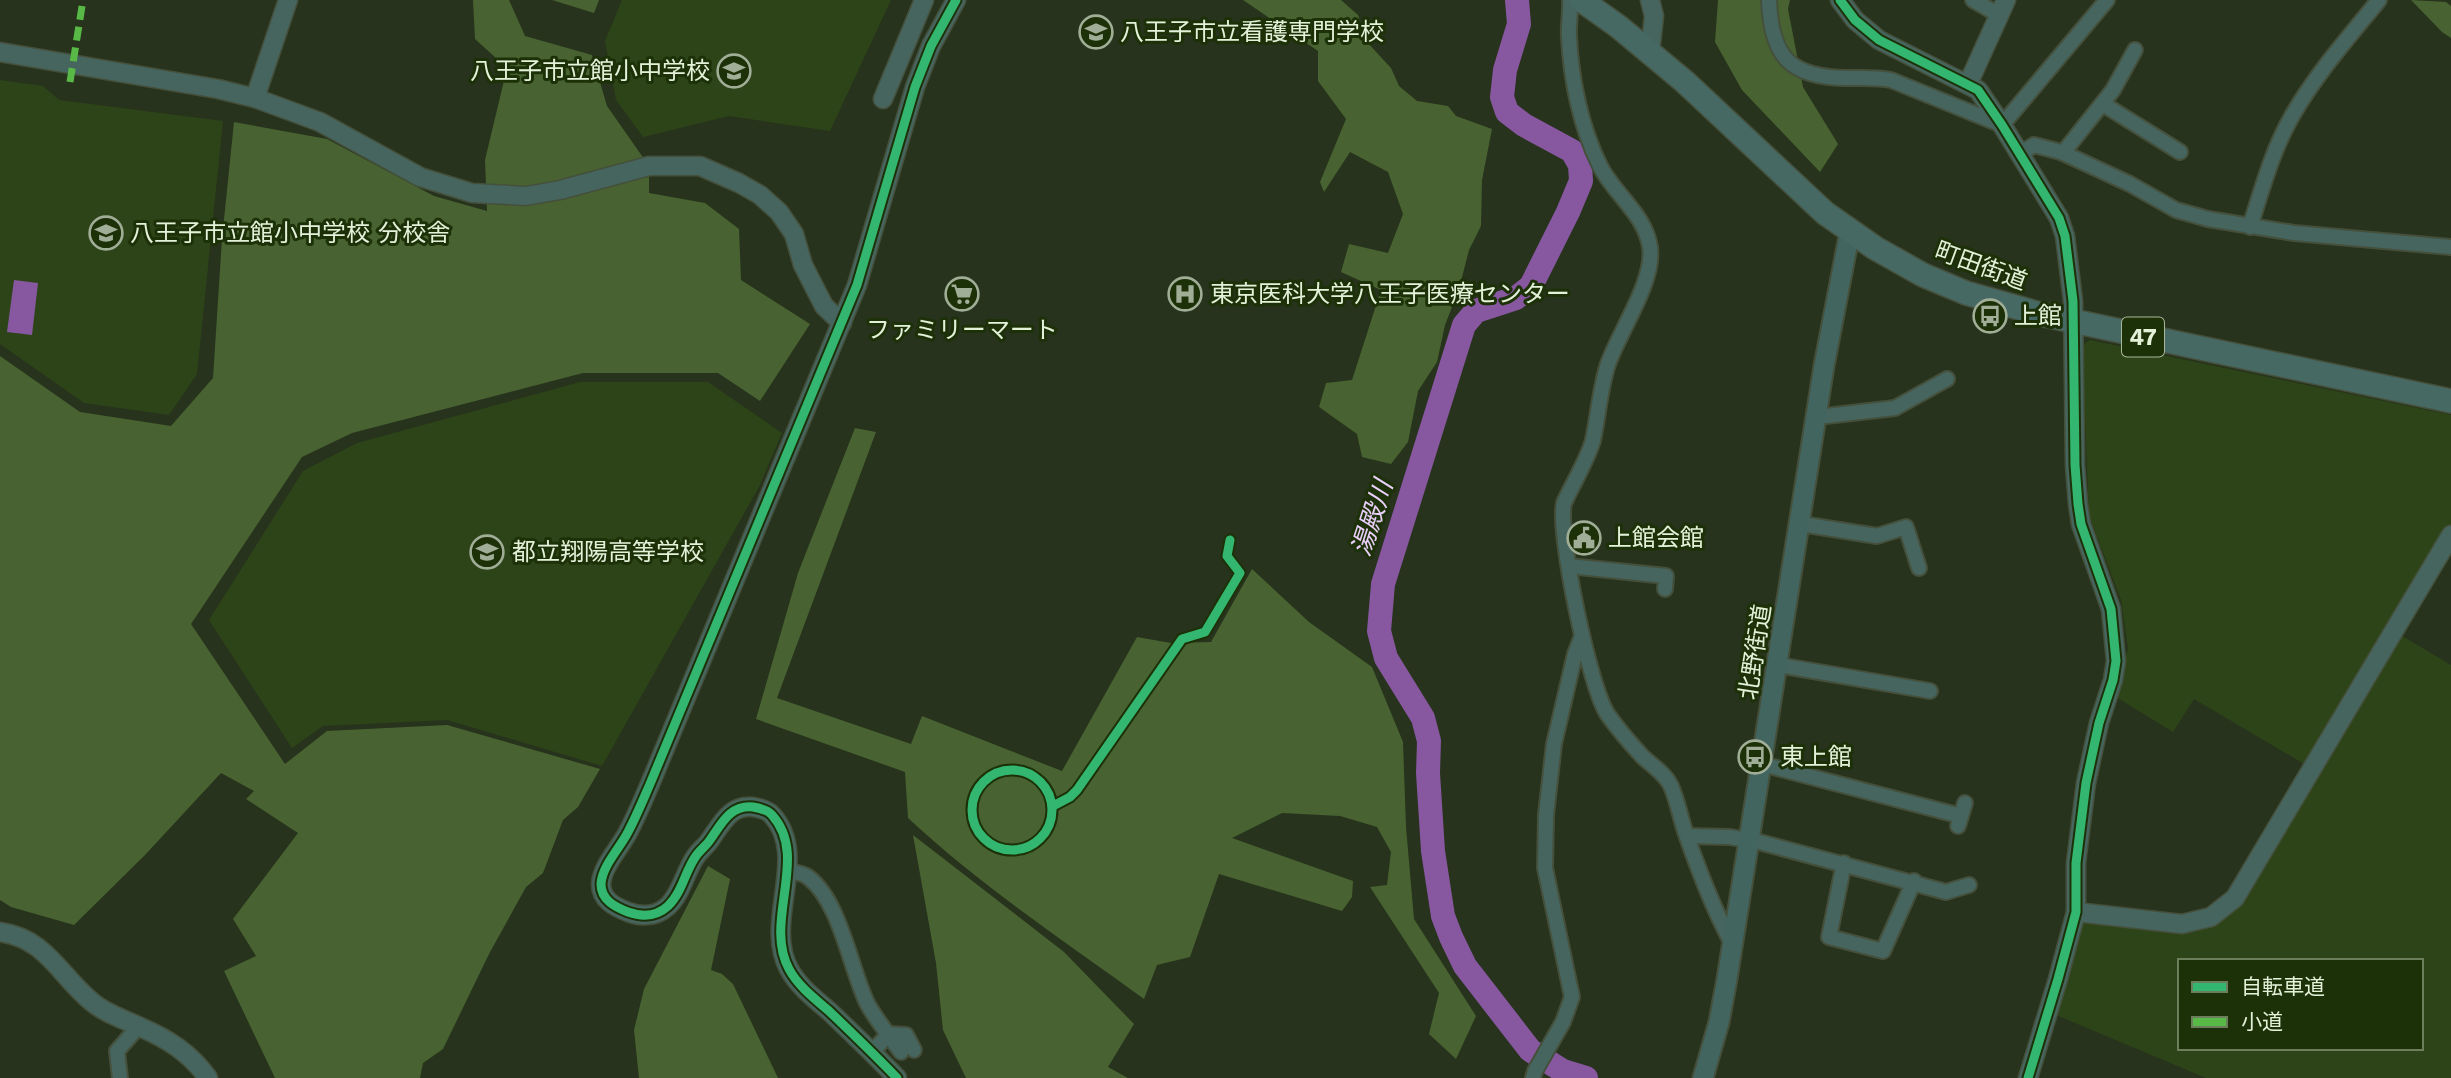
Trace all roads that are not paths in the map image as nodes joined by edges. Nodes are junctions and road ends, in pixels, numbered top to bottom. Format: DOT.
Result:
graph roads {
  1 [pos="288,0"];
  2 [pos="924,0"];
  3 [pos="956,0"];
  4 [pos="1570,0"];
  5 [pos="1581,0"];
  6 [pos="1650,0"];
  7 [pos="1769,0"];
  8 [pos="1840,0"];
  9 [pos="1973,0"];
  10 [pos="2108,0"];
  11 [pos="2379,0"];
  12 [pos="2002,8"];
  13 [pos="2135,50"];
  14 [pos="0,52"];
  15 [pos="1650,52"];
  16 [pos="1968,84"];
  17 [pos="255,98"];
  18 [pos="883,99"];
  19 [pos="2103,104"];
  20 [pos="2002,125"];
  21 [pos="2180,152"];
  22 [pos="2063,153"];
  23 [pos="2020,154"];
  24 [pos="2250,227"];
  25 [pos="1850,231"];
  26 [pos="2451,247"];
  27 [pos="2073,321"];
  28 [pos="842,323"];
  29 [pos="1947,379"];
  30 [pos="2451,401"];
  31 [pos="1817,417"];
  32 [pos="1801,524"];
  33 [pos="2451,535"];
  34 [pos="1569,566"];
  35 [pos="1919,568"];
  36 [pos="1665,589"];
  37 [pos="1582,635"];
  38 [pos="1778,665"];
  39 [pos="1930,691"];
  40 [pos="1762,764"];
  41 [pos="1962,815"];
  42 [pos="1687,836"];
  43 [pos="1750,840"];
  44 [pos="1844,863"];
  45 [pos="788,871"];
  46 [pos="1914,881"];
  47 [pos="1969,885"];
  48 [pos="2076,912"];
  49 [pos="2,935"];
  50 [pos="1733,945"];
  51 [pos="139,1026"];
  52 [pos="889,1034"];
  53 [pos="908,1051"];
  54 [pos="872,1052"];
  55 [pos="1534,1074"];
  56 [pos="120,1078"];
  57 [pos="208,1078"];
  58 [pos="897,1078"];
  59 [pos="1703,1078"];
  60 [pos="2028,1078"];
  1 -- 17 [label="street"];
  2 -- 18 [label="street"];
  3 -- 28 [label="street"];
  4 -- 34 [label="street"];
  5 -- 15 [label="main road, 町田街道 / 47"];
  6 -- 15 [label="street"];
  7 -- 20 [label="street"];
  8 -- 16 [label="street"];
  9 -- 12 [label="street"];
  10 -- 20 [label="street"];
  11 -- 24 [label="street"];
  12 -- 16 [label="street"];
  13 -- 19 [label="street"];
  14 -- 17 [label="street"];
  15 -- 25 [label="main road, 町田街道 / 47"];
  16 -- 20 [label="street"];
  17 -- 28 [label="street"];
  19 -- 21 [label="street"];
  19 -- 22 [label="street"];
  20 -- 23 [label="street"];
  22 -- 23 [label="street"];
  22 -- 24 [label="street"];
  23 -- 27 [label="street"];
  24 -- 26 [label="street"];
  25 -- 27 [label="main road, 町田街道 / 47"];
  25 -- 31 [label="main road, 北野街道"];
  27 -- 30 [label="main road, 町田街道 / 47"];
  27 -- 48 [label="street"];
  28 -- 45 [label="street"];
  29 -- 31 [label="street"];
  31 -- 32 [label="main road, 北野街道"];
  32 -- 35 [label="street"];
  32 -- 38 [label="main road, 北野街道"];
  33 -- 48 [label="street"];
  34 -- 36 [label="street"];
  34 -- 37 [label="street"];
  37 -- 42 [label="street"];
  37 -- 55 [label="street"];
  38 -- 39 [label="street"];
  38 -- 40 [label="main road, 北野街道"];
  40 -- 41 [label="street"];
  40 -- 43 [label="main road, 北野街道"];
  42 -- 43 [label="street"];
  42 -- 50 [label="street"];
  43 -- 44 [label="street"];
  43 -- 50 [label="main road, 北野街道"];
  44 -- 46 [label="street"];
  44 -- 46 [label="street"];
  45 -- 52 [label="street"];
  45 -- 54 [label="street"];
  46 -- 47 [label="street"];
  48 -- 60 [label="street"];
  49 -- 51 [label="street"];
  50 -- 59 [label="main road, 北野街道"];
  51 -- 56 [label="street"];
  51 -- 57 [label="street"];
  52 -- 53 [label="street"];
  52 -- 54 [label="street"];
  54 -- 58 [label="street"];
}
